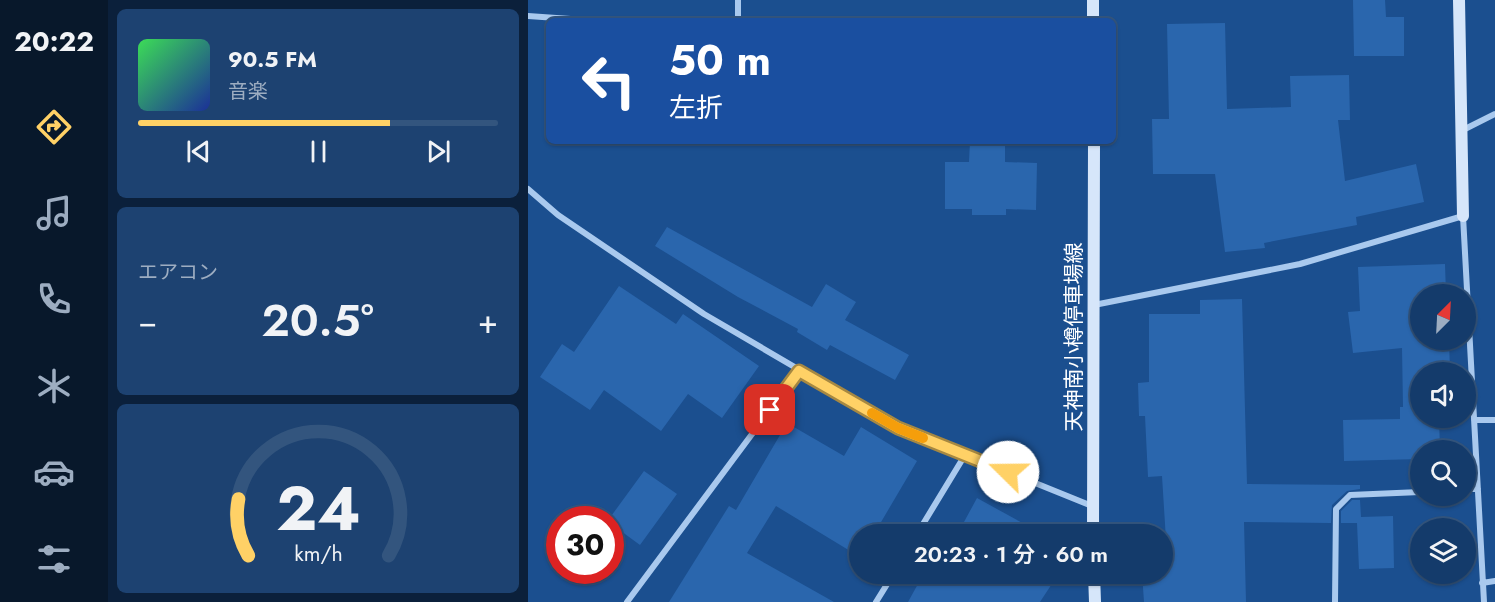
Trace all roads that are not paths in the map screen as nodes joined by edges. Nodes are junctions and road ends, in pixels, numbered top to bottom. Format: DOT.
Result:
graph roads {
  1 [pos="738,0"];
  2 [pos="1093,0"];
  3 [pos="1459,0"];
  4 [pos="528,16"];
  5 [pos="556,18"];
  6 [pos="738,18"];
  7 [pos="1093,18"];
  8 [pos="1495,114"];
  9 [pos="1460,131"];
  10 [pos="1094,144"];
  11 [pos="528,189"];
  12 [pos="1463,216"];
  13 [pos="1094,305"];
  14 [pos="1471,362"];
  15 [pos="799,371"];
  16 [pos="1476,420"];
  17 [pos="1495,420"];
  18 [pos="1474,428"];
  19 [pos="965,455"];
  20 [pos="1478,489"];
  21 [pos="1410,492"];
  22 [pos="1093,506"];
  23 [pos="923,524"];
  24 [pos="1093,524"];
  25 [pos="1495,581"];
  26 [pos="1482,583"];
  27 [pos="887,584"];
  28 [pos="1094,584"];
  29 [pos="627,602"];
  30 [pos="876,602"];
  31 [pos="1095,602"];
  32 [pos="1335,602"];
  33 [pos="1484,602"];
  1 -- 6 [label="street"];
  2 -- 7 [label="main road"];
  3 -- 9 [label="main road"];
  4 -- 5 [label="street"];
  8 -- 9 [label="street"];
  9 -- 12 [label="main road"];
  10 -- 13 [label="main road, 天神南小樽停車場線"];
  11 -- 15 [label="street"];
  12 -- 13 [label="street"];
  12 -- 14 [label="street"];
  13 -- 22 [label="main road, 天神南小樽停車場線"];
  15 -- 19 [label="street"];
  15 -- 29 [label="street"];
  16 -- 17 [label="street"];
  18 -- 20 [label="street"];
  19 -- 22 [label="street"];
  19 -- 23 [label="street"];
  20 -- 26 [label="street"];
  21 -- 32 [label="street"];
  22 -- 24 [label="main road, 天神南小樽停車場線"];
  25 -- 26 [label="street"];
  26 -- 33 [label="street"];
  27 -- 30 [label="street"];
  28 -- 31 [label="main road"];
}
